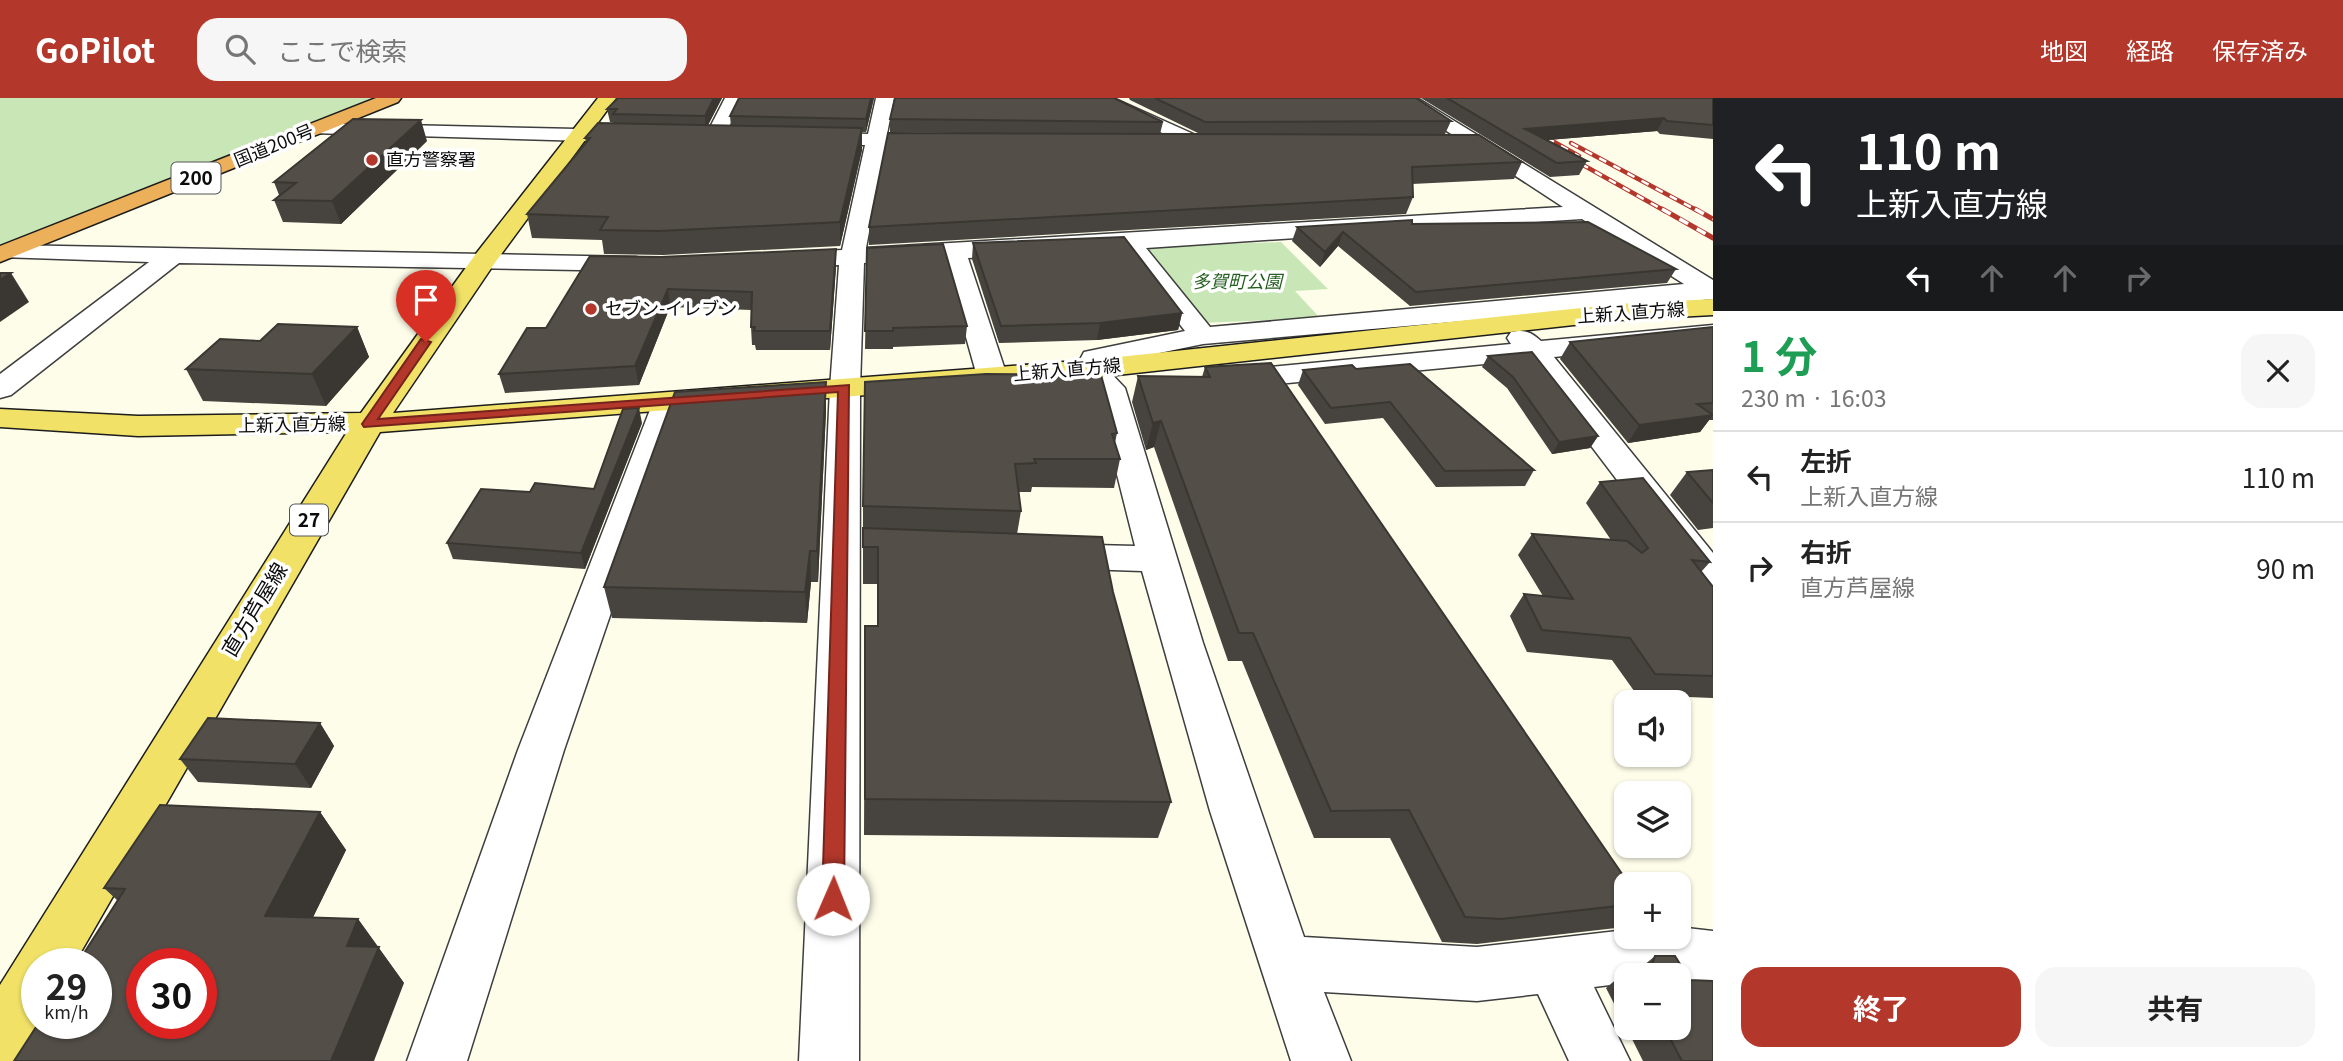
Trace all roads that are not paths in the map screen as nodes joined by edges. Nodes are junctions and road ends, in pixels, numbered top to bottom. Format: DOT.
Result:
graph roads {
  1 [pos="392,98"];
  2 [pos="607,98"];
  3 [pos="734,98"];
  4 [pos="885,98"];
  5 [pos="1405,98"];
  6 [pos="1107,99"];
  7 [pos="317,129"];
  8 [pos="579,136"];
  9 [pos="647,136"];
  10 [pos="742,138"];
  11 [pos="782,138"];
  12 [pos="877,138"];
  13 [pos="958,142"];
  14 [pos="1474,143"];
  15 [pos="1433,144"];
  16 [pos="1161,145"];
  17 [pos="1585,212"];
  18 [pos="1129,242"];
  19 [pos="954,252"];
  20 [pos="5,253"];
  21 [pos="175,254"];
  22 [pos="852,258"];
  23 [pos="484,260"];
  24 [pos="757,261"];
  25 [pos="663,265"];
  26 [pos="1712,296"];
  27 [pos="1713,333"];
  28 [pos="1203,336"];
  29 [pos="1527,344"];
  30 [pos="992,376"];
  31 [pos="1273,376"];
  32 [pos="1100,379"];
  33 [pos="845,388"];
  34 [pos="0,389"];
  35 [pos="668,402"];
  36 [pos="1296,410"];
  37 [pos="0,418"];
  38 [pos="368,424"];
  39 [pos="1019,555"];
  40 [pos="1156,559"];
  41 [pos="1713,579"];
  42 [pos="54,948"];
  43 [pos="1675,949"];
  44 [pos="1285,963"];
  45 [pos="1553,965"];
  46 [pos="21,1004"];
  47 [pos="0,1040"];
  48 [pos="437,1061"];
  49 [pos="829,1061"];
  50 [pos="1321,1061"];
  51 [pos="1600,1061"];
  1 -- 7 [label="highway, 国道200号 / 200"];
  2 -- 8 [label="main road, 直方芦屋線 / 27"];
  3 -- 10 [label="street"];
  4 -- 12 [label="street"];
  5 -- 14 [label="street"];
  6 -- 16 [label="street"];
  7 -- 8 [label="street"];
  7 -- 20 [label="highway, 国道200号 / 200"];
  8 -- 9 [label="street"];
  8 -- 23 [label="main road, 直方芦屋線 / 27"];
  11 -- 12 [label="street"];
  12 -- 13 [label="street"];
  12 -- 22 [label="street"];
  14 -- 15 [label="street"];
  14 -- 17 [label="street"];
  17 -- 18 [label="street"];
  17 -- 26 [label="street"];
  18 -- 19 [label="street"];
  18 -- 28 [label="street"];
  19 -- 22 [label="street"];
  19 -- 30 [label="street"];
  20 -- 21 [label="street"];
  21 -- 23 [label="street"];
  21 -- 34 [label="street"];
  22 -- 24 [label="street"];
  22 -- 33 [label="street"];
  23 -- 25 [label="street"];
  23 -- 38 [label="main road, 直方芦屋線 / 27"];
  26 -- 28 [label="street"];
  26 -- 32 [label="main road, 上新入直方線"];
  27 -- 29 [label="street"];
  28 -- 32 [label="street"];
  29 -- 31 [label="street"];
  29 -- 41 [label="street"];
  30 -- 32 [label="main road, 上新入直方線"];
  30 -- 33 [label="main road, 上新入直方線"];
  31 -- 32 [label="street"];
  31 -- 36 [label="street"];
  32 -- 40 [label="street"];
  33 -- 35 [label="main road, 上新入直方線"];
  33 -- 49 [label="street"];
  35 -- 38 [label="main road, 上新入直方線"];
  35 -- 48 [label="street"];
  37 -- 38 [label="main road, 上新入直方線"];
  38 -- 42 [label="main road, 直方芦屋線 / 27"];
  39 -- 40 [label="street"];
  40 -- 44 [label="street"];
  43 -- 45 [label="street"];
  44 -- 45 [label="street"];
  44 -- 50 [label="street"];
  45 -- 51 [label="street"];
  46 -- 47 [label="main road"];
}
